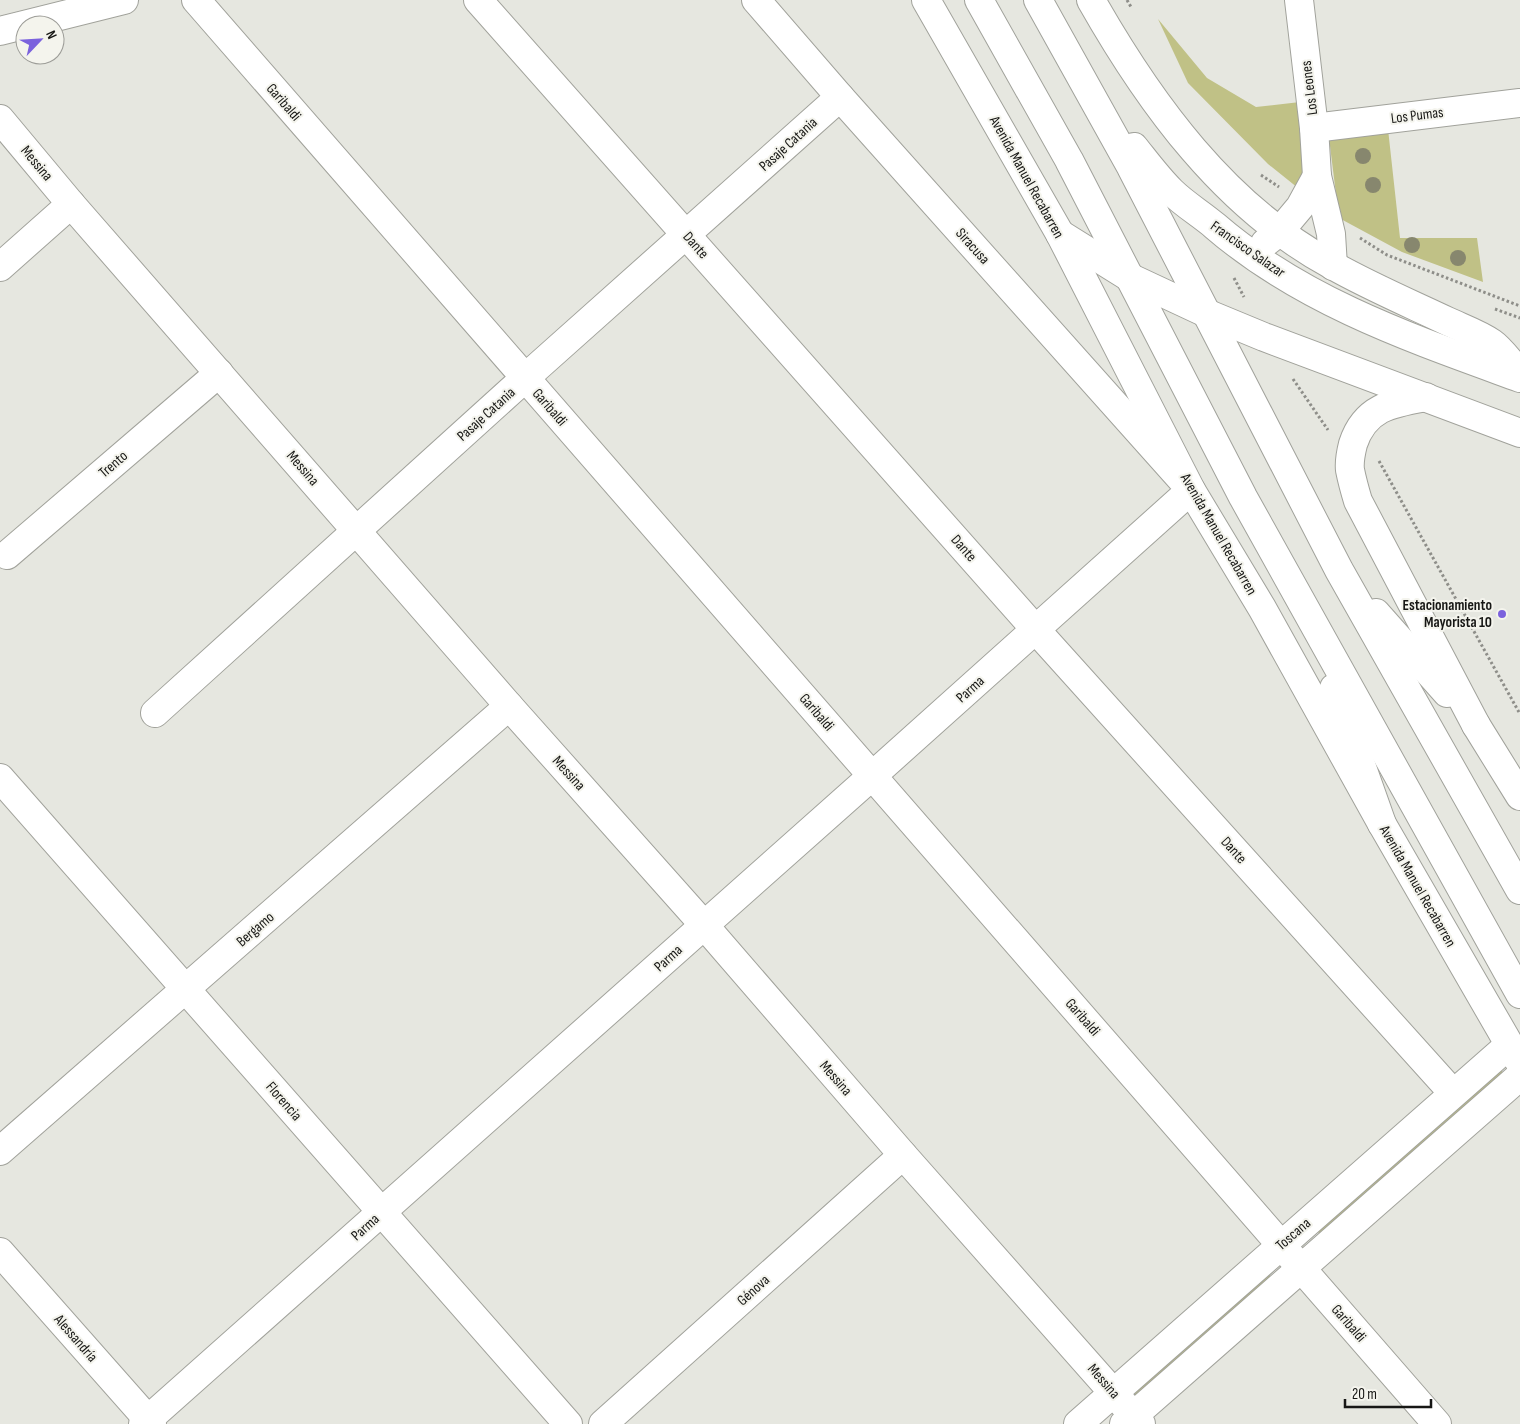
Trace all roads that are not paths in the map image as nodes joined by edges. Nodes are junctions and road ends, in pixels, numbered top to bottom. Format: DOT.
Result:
graph roads {
  1 [pos="124,0"];
  2 [pos="196,0"];
  3 [pos="478,0"];
  4 [pos="756,0"];
  5 [pos="926,0"];
  6 [pos="979,0"];
  7 [pos="1091,0"];
  8 [pos="1299,0"];
  9 [pos="1045,12"];
  10 [pos="0,31"];
  11 [pos="840,97"];
  12 [pos="1520,103"];
  13 [pos="0,119"];
  14 [pos="1314,128"];
  15 [pos="1318,176"];
  16 [pos="72,204"];
  17 [pos="1279,232"];
  18 [pos="1060,234"];
  19 [pos="687,235"];
  20 [pos="1252,254"];
  21 [pos="1333,266"];
  22 [pos="0,267"];
  23 [pos="1129,277"];
  24 [pos="1206,313"];
  25 [pos="220,373"];
  26 [pos="1520,373"];
  27 [pos="525,378"];
  28 [pos="1520,378"];
  29 [pos="1426,398"];
  30 [pos="1520,433"];
  31 [pos="1191,490"];
  32 [pos="358,530"];
  33 [pos="7,555"];
  34 [pos="1339,570"];
  35 [pos="1307,613"];
  36 [pos="1036,630"];
  37 [pos="510,706"];
  38 [pos="155,713"];
  39 [pos="1476,725"];
  40 [pos="872,776"];
  41 [pos="0,778"];
  42 [pos="1520,796"];
  43 [pos="1382,824"];
  44 [pos="1520,890"];
  45 [pos="704,926"];
  46 [pos="186,989"];
  47 [pos="1520,994"];
  48 [pos="1514,1054"];
  49 [pos="1520,1076"];
  50 [pos="1454,1093"];
  51 [pos="0,1151"];
  52 [pos="903,1155"];
  53 [pos="382,1212"];
  54 [pos="1281,1245"];
  55 [pos="0,1252"];
  56 [pos="1301,1268"];
  57 [pos="1114,1392"];
  58 [pos="1133,1421"];
  59 [pos="148,1422"];
  60 [pos="568,1424"];
  61 [pos="603,1424"];
  62 [pos="1078,1424"];
  63 [pos="1437,1424"];
  1 -- 10 [label="street"];
  2 -- 27 [label="street, Garibaldi"];
  3 -- 19 [label="street, Dante"];
  4 -- 11 [label="street, Siracusa"];
  5 -- 18 [label="street, Avenida Manuel Recabarren"];
  6 -- 23 [label="street"];
  7 -- 17 [label="street"];
  8 -- 14 [label="street, Los Leones"];
  9 -- 20 [label="street, Francisco Salazar"];
  9 -- 24 [label="street"];
  11 -- 19 [label="street, Pasaje Catania"];
  11 -- 31 [label="street, Siracusa"];
  12 -- 14 [label="street, Los Pumas"];
  13 -- 16 [label="street, Messina"];
  14 -- 15 [label="street, Los Leones"];
  15 -- 17 [label="street"];
  15 -- 21 [label="street, Los Leones"];
  16 -- 22 [label="street"];
  16 -- 25 [label="street, Messina"];
  17 -- 20 [label="street"];
  17 -- 21 [label="street"];
  18 -- 23 [label="street"];
  18 -- 31 [label="street, Avenida Manuel Recabarren"];
  19 -- 27 [label="street, Pasaje Catania"];
  19 -- 36 [label="street, Dante"];
  20 -- 28 [label="street, Francisco Salazar"];
  21 -- 26 [label="street"];
  23 -- 24 [label="street"];
  23 -- 35 [label="street"];
  24 -- 29 [label="street"];
  24 -- 34 [label="street"];
  25 -- 32 [label="street, Messina"];
  25 -- 33 [label="street, Trento"];
  27 -- 32 [label="street, Pasaje Catania"];
  27 -- 40 [label="street, Garibaldi"];
  29 -- 30 [label="street"];
  29 -- 39 [label="street"];
  31 -- 36 [label="street, Parma"];
  31 -- 43 [label="street, Avenida Manuel Recabarren"];
  32 -- 37 [label="street, Messina"];
  32 -- 38 [label="street, Pasaje Catania"];
  34 -- 39 [label="street"];
  34 -- 44 [label="street"];
  35 -- 43 [label="street"];
  35 -- 47 [label="street"];
  36 -- 40 [label="street, Parma"];
  36 -- 50 [label="street, Dante"];
  37 -- 45 [label="street, Messina"];
  37 -- 46 [label="street, Bergamo"];
  39 -- 42 [label="street"];
  40 -- 45 [label="street, Parma"];
  40 -- 54 [label="street, Garibaldi"];
  41 -- 46 [label="street, Florencia"];
  43 -- 48 [label="street, Avenida Manuel Recabarren"];
  45 -- 52 [label="street, Messina"];
  45 -- 53 [label="street, Parma"];
  46 -- 51 [label="street, Bergamo"];
  46 -- 53 [label="street, Florencia"];
  48 -- 50 [label="street, Toscana"];
  49 -- 56 [label="street, Toscana"];
  50 -- 54 [label="street, Toscana"];
  52 -- 57 [label="street, Messina"];
  52 -- 61 [label="street, Génova"];
  53 -- 59 [label="street, Parma"];
  53 -- 60 [label="street, Florencia"];
  54 -- 56 [label="street, Garibaldi"];
  54 -- 57 [label="street, Toscana"];
  55 -- 59 [label="street, Alessandría"];
  56 -- 58 [label="street, Toscana"];
  56 -- 63 [label="street, Garibaldi"];
  57 -- 58 [label="street, Messina"];
  57 -- 62 [label="street, Toscana"];
}
